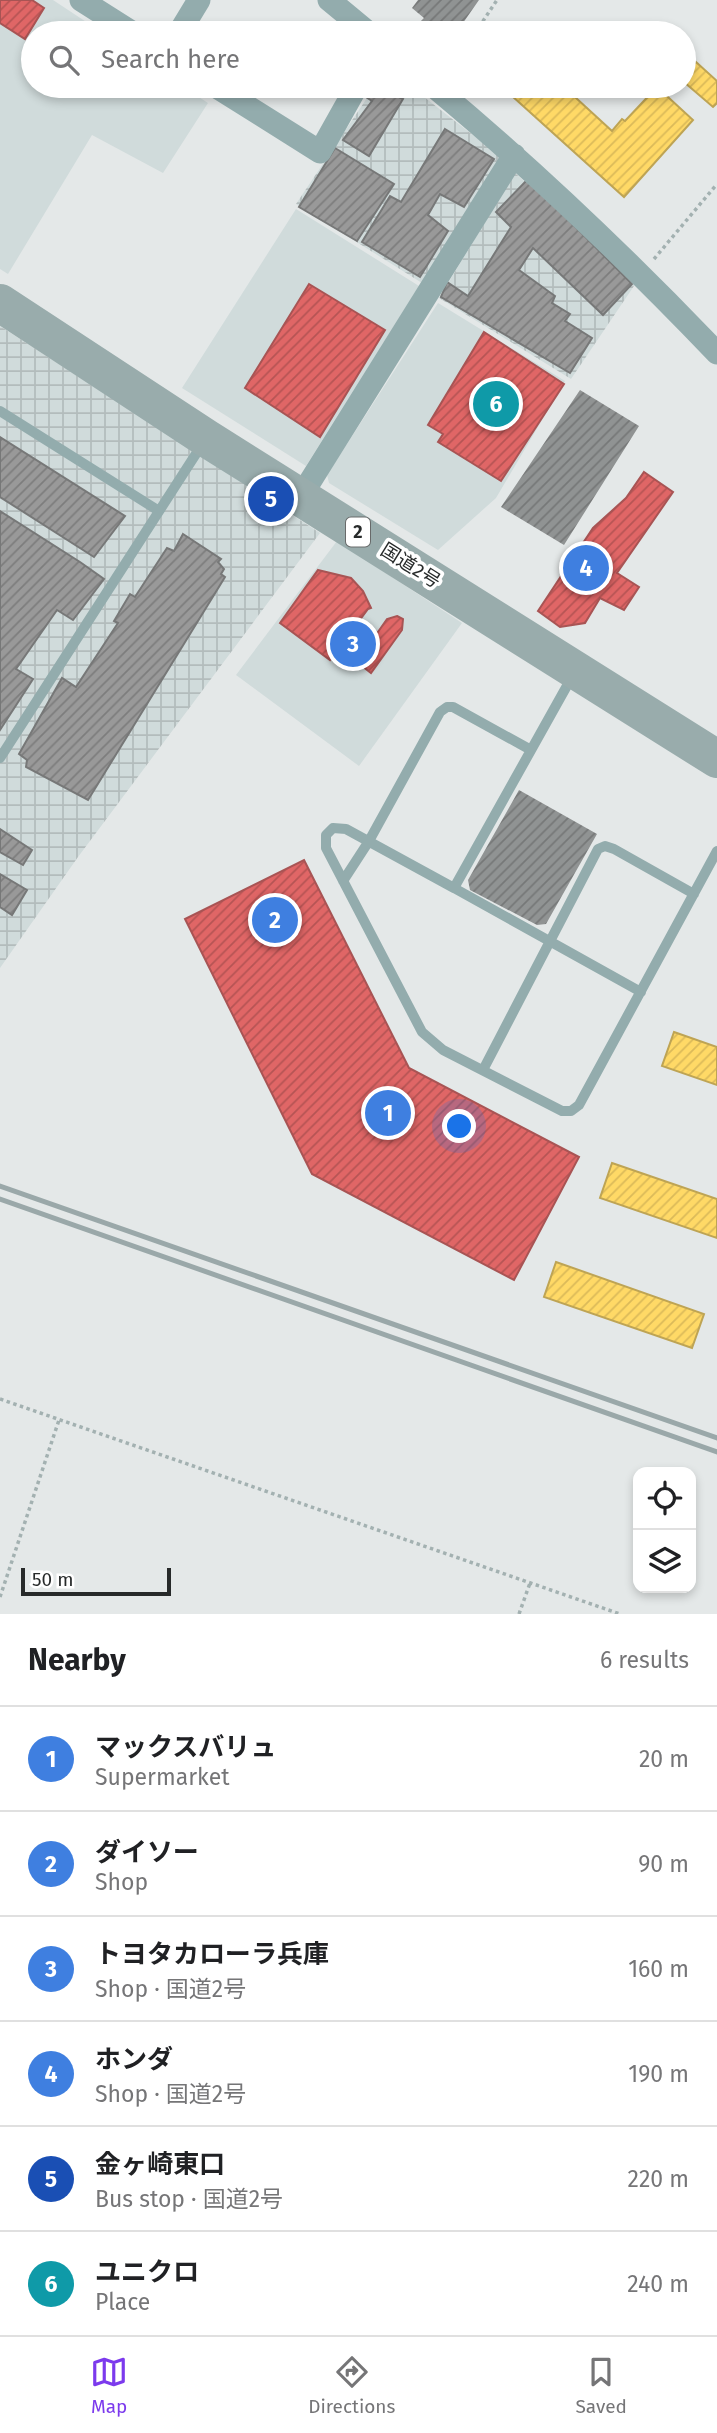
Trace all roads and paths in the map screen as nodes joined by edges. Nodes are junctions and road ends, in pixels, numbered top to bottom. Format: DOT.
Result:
graph roads {
  1 [pos="81,0"];
  2 [pos="199,0"];
  3 [pos="329,0"];
  4 [pos="497,0"];
  5 [pos="114,21"];
  6 [pos="186,21"];
  7 [pos="354,21"];
  8 [pos="483,21"];
  9 [pos="234,98"];
  10 [pos="351,98"];
  11 [pos="447,98"];
  12 [pos="514,155"];
  13 [pos="717,184"];
  14 [pos="642,274"];
  15 [pos="0,303"];
  16 [pos="717,353"];
  17 [pos="0,411"];
  18 [pos="206,438"];
  19 [pos="301,496"];
  20 [pos="159,511"];
  21 [pos="576,670"];
  22 [pos="531,750"];
  23 [pos="0,758"];
  24 [pos="717,759"];
  25 [pos="369,842"];
  26 [pos="717,851"];
  27 [pos="343,881"];
  28 [pos="454,888"];
  29 [pos="694,894"];
  30 [pos="549,941"];
  31 [pos="640,992"];
  32 [pos="483,1070"];
  33 [pos="0,1399"];
  34 [pos="60,1419"];
  35 [pos="530,1583"];
  36 [pos="0,1597"];
  37 [pos="519,1614"];
  38 [pos="621,1614"];
  1 -- 5 [label="street"];
  2 -- 6 [label="street"];
  3 -- 7 [label="street"];
  4 -- 8 [label="path"];
  9 -- 10 [label="street"];
  11 -- 12 [label="street"];
  12 -- 14 [label="street"];
  12 -- 19 [label="street"];
  13 -- 14 [label="path"];
  14 -- 16 [label="street"];
  15 -- 18 [label="highway, 国道2号 / 2"];
  17 -- 20 [label="lane"];
  18 -- 19 [label="highway, 国道2号 / 2"];
  18 -- 20 [label="lane"];
  19 -- 21 [label="highway, 国道2号 / 2"];
  20 -- 23 [label="lane"];
  21 -- 22 [label="lane"];
  21 -- 24 [label="highway, 国道2号 / 2"];
  22 -- 25 [label="lane"];
  22 -- 28 [label="lane"];
  25 -- 27 [label="lane"];
  25 -- 27 [label="lane"];
  25 -- 28 [label="lane"];
  26 -- 29 [label="lane"];
  27 -- 32 [label="lane"];
  28 -- 30 [label="lane"];
  29 -- 30 [label="lane"];
  29 -- 31 [label="lane"];
  30 -- 31 [label="lane"];
  30 -- 32 [label="lane"];
  31 -- 32 [label="lane"];
  33 -- 34 [label="path"];
  34 -- 35 [label="path"];
  34 -- 36 [label="path"];
  35 -- 37 [label="path"];
  35 -- 38 [label="path"];
}
